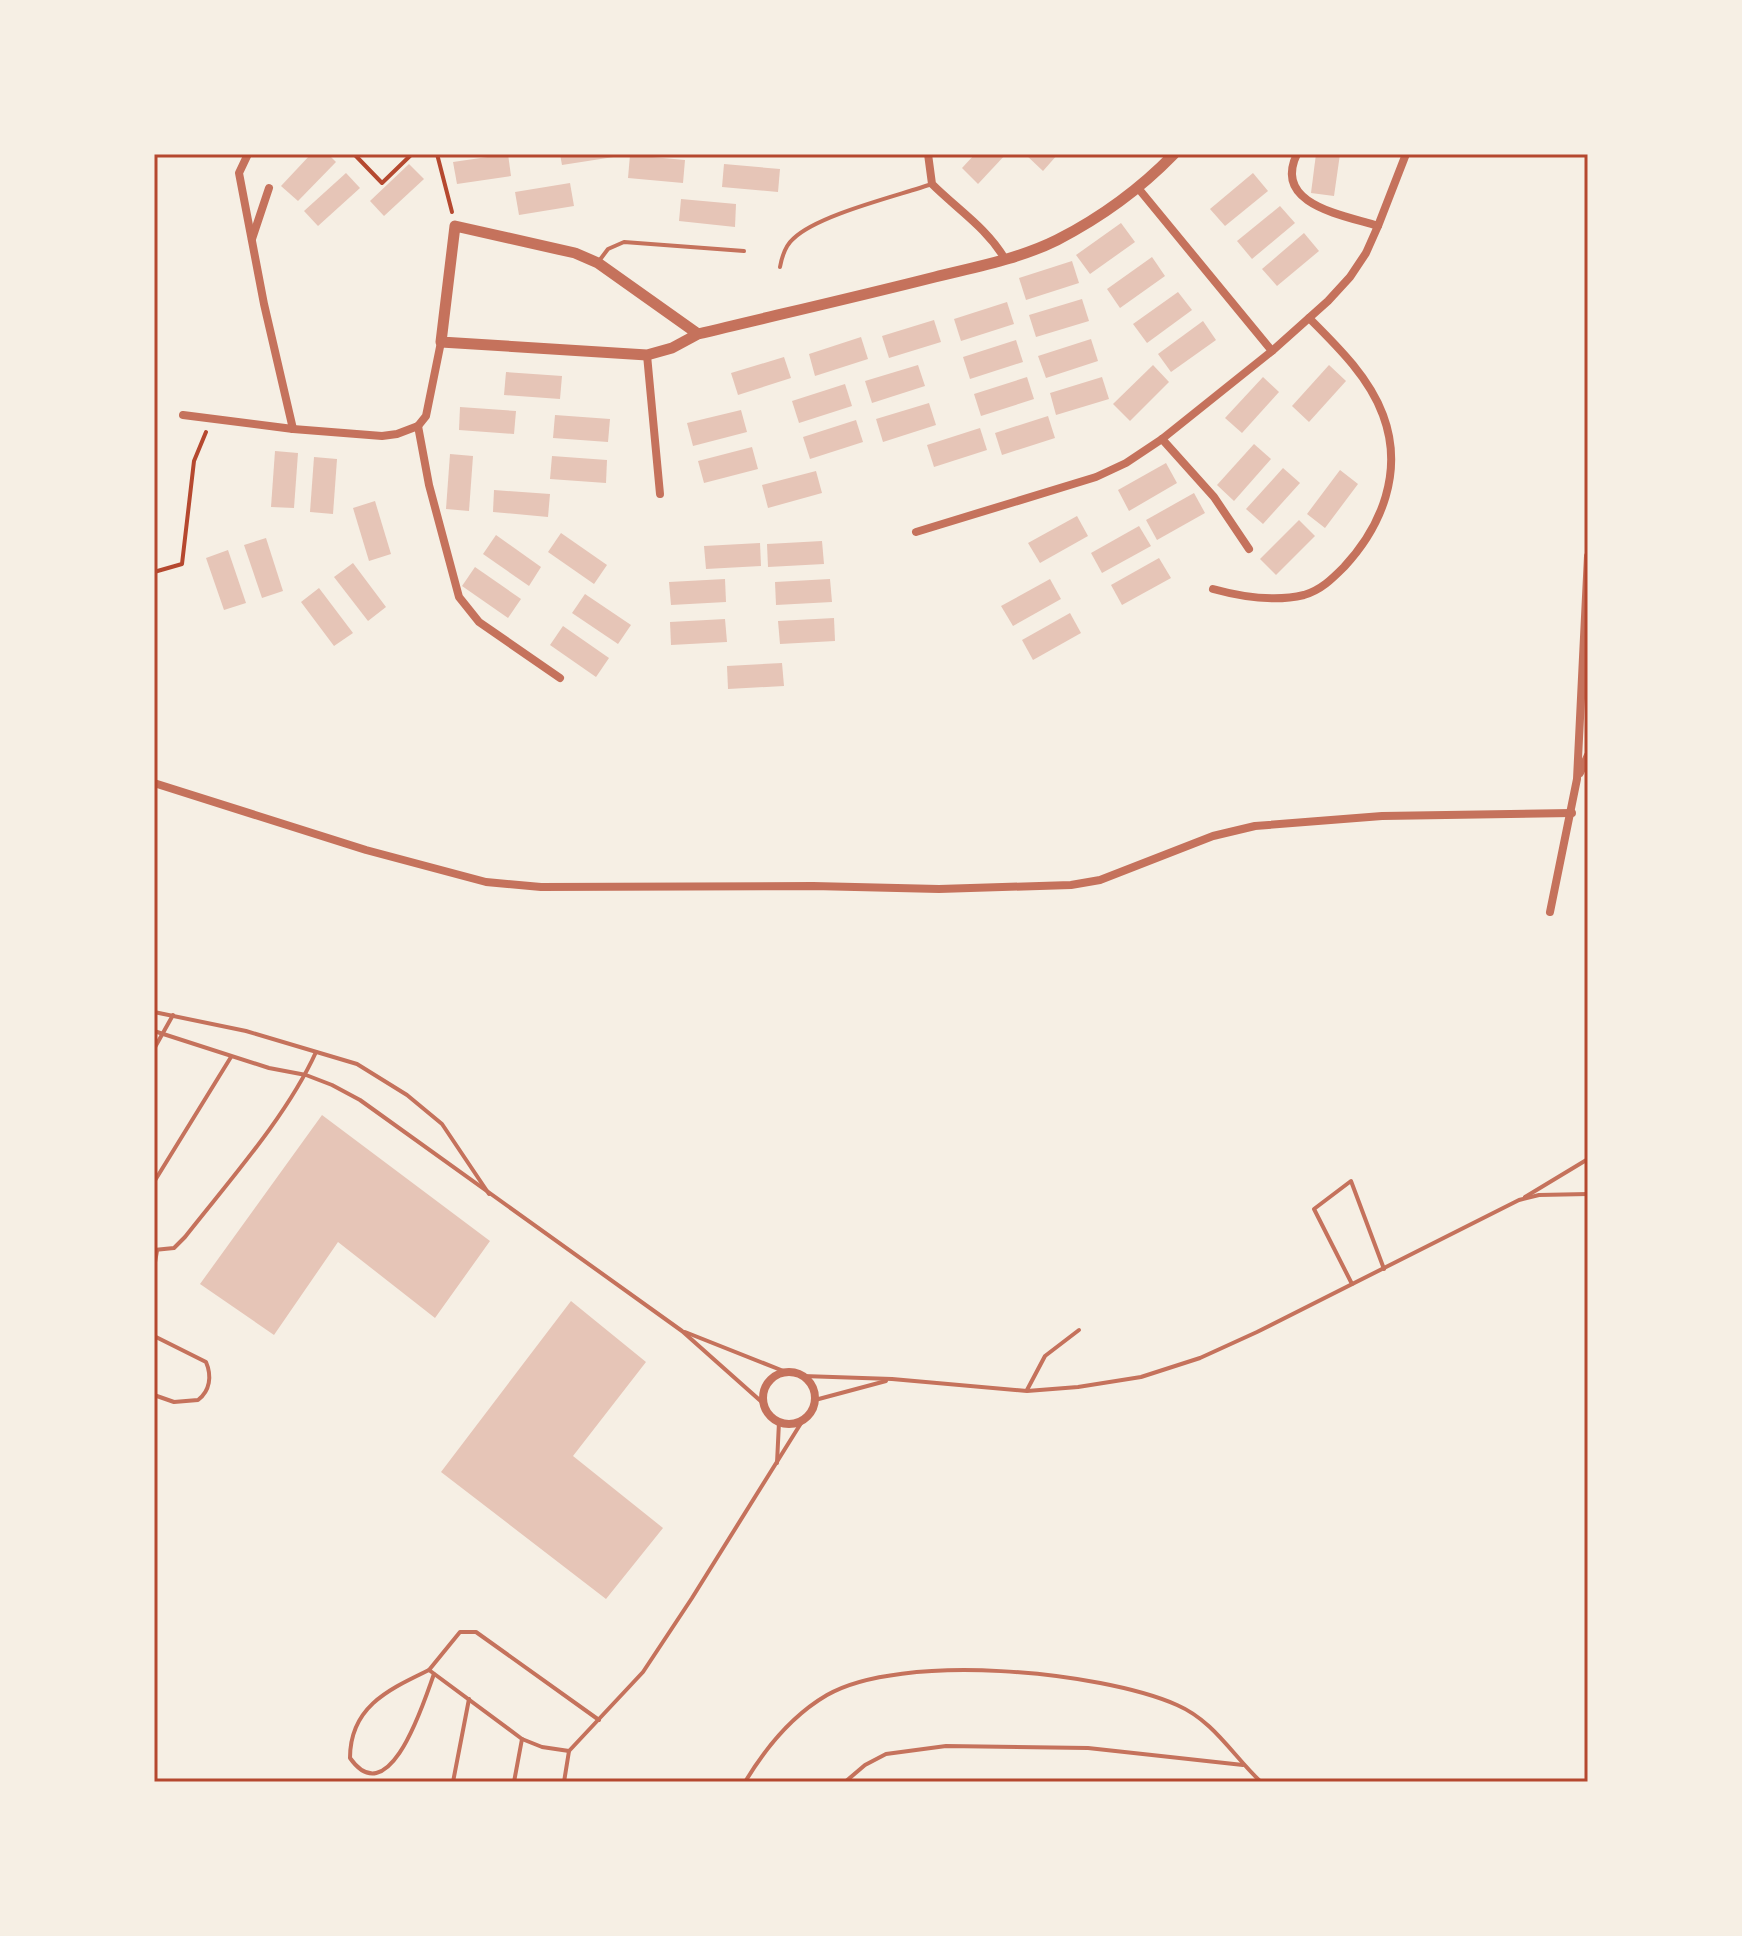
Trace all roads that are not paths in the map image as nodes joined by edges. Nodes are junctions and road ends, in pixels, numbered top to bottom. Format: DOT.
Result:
graph roads {
  1 [pos="248,154"];
  2 [pos="928,154"];
  3 [pos="1174,154"];
  4 [pos="1297,154"];
  5 [pos="1406,154"];
  6 [pos="932,184"];
  7 [pos="269,188"];
  8 [pos="1138,188"];
  9 [pos="1378,226"];
  10 [pos="252,240"];
  11 [pos="744,251"];
  12 [pos="1005,259"];
  13 [pos="598,263"];
  14 [pos="780,267"];
  15 [pos="1309,318"];
  16 [pos="698,334"];
  17 [pos="441,342"];
  18 [pos="1272,351"];
  19 [pos="647,355"];
  20 [pos="183,415"];
  21 [pos="418,426"];
  22 [pos="293,429"];
  23 [pos="1162,439"];
  24 [pos="660,494"];
  25 [pos="916,532"];
  26 [pos="1249,549"];
  27 [pos="1588,556"];
  28 [pos="1213,589"];
  29 [pos="560,678"];
  30 [pos="1588,755"];
  31 [pos="1577,779"];
  32 [pos="154,783"];
  33 [pos="1572,813"];
  34 [pos="1550,912"];
  35 [pos="154,1012"];
  36 [pos="173,1015"];
  37 [pos="154,1031"];
  38 [pos="164,1033"];
  39 [pos="154,1049"];
  40 [pos="316,1052"];
  41 [pos="231,1057"];
  42 [pos="306,1075"];
  43 [pos="1588,1159"];
  44 [pos="154,1182"];
  45 [pos="1588,1194"];
  46 [pos="491,1196"];
  47 [pos="1519,1200"];
  48 [pos="156,1251"];
  49 [pos="154,1268"];
  50 [pos="1384,1269"];
  51 [pos="1352,1284"];
  52 [pos="1079,1330"];
  53 [pos="682,1331"];
  54 [pos="154,1336"];
  55 [pos="786,1372"];
  56 [pos="803,1376"];
  57 [pos="892,1379"];
  58 [pos="1027,1391"];
  59 [pos="154,1395"];
  60 [pos="815,1400"];
  61 [pos="764,1404"];
  62 [pos="803,1420"];
  63 [pos="779,1422"];
  64 [pos="776,1466"];
  65 [pos="432,1672"];
  66 [pos="469,1699"];
  67 [pos="599,1720"];
  68 [pos="522,1739"];
  69 [pos="569,1751"];
  70 [pos="1243,1765"];
  71 [pos="453,1782"];
  72 [pos="514,1782"];
  73 [pos="564,1782"];
  74 [pos="745,1782"];
  75 [pos="845,1782"];
  76 [pos="1261,1782"];
  1 -- 10 [label="street"];
  2 -- 6 [label="street"];
  3 -- 8 [label="street"];
  4 -- 9 [label="street"];
  5 -- 9 [label="street"];
  6 -- 12 [label="street"];
  6 -- 14 [label="lane"];
  7 -- 10 [label="street"];
  8 -- 12 [label="street"];
  8 -- 18 [label="street"];
  9 -- 15 [label="street"];
  10 -- 22 [label="street"];
  11 -- 13 [label="lane"];
  12 -- 16 [label="street"];
  13 -- 16 [label="street"];
  13 -- 17 [label="street"];
  15 -- 18 [label="street"];
  15 -- 28 [label="street"];
  16 -- 19 [label="street"];
  17 -- 19 [label="street"];
  17 -- 21 [label="street"];
  18 -- 23 [label="street"];
  19 -- 24 [label="street"];
  20 -- 22 [label="street"];
  21 -- 22 [label="street"];
  21 -- 29 [label="street"];
  23 -- 25 [label="street"];
  23 -- 26 [label="street"];
  27 -- 31 [label="street"];
  30 -- 31 [label="street"];
  31 -- 33 [label="street"];
  32 -- 33 [label="street"];
  33 -- 34 [label="street"];
  35 -- 36 [label="lane"];
  36 -- 38 [label="lane"];
  36 -- 40 [label="lane"];
  37 -- 38 [label="lane"];
  38 -- 39 [label="lane"];
  38 -- 41 [label="lane"];
  40 -- 42 [label="lane"];
  40 -- 46 [label="lane"];
  41 -- 42 [label="lane"];
  41 -- 44 [label="lane"];
  42 -- 46 [label="lane"];
  42 -- 48 [label="lane"];
  43 -- 47 [label="lane"];
  45 -- 47 [label="lane"];
  46 -- 53 [label="lane"];
  47 -- 50 [label="lane"];
  48 -- 49 [label="lane"];
  50 -- 51 [label="lane"];
  50 -- 51 [label="lane"];
  51 -- 58 [label="lane"];
  52 -- 58 [label="lane"];
  53 -- 55 [label="lane"];
  53 -- 61 [label="lane"];
  54 -- 59 [label="lane"];
  55 -- 56 [label="street"];
  55 -- 61 [label="street"];
  56 -- 57 [label="lane"];
  56 -- 60 [label="street"];
  57 -- 58 [label="lane"];
  57 -- 60 [label="lane"];
  60 -- 62 [label="street"];
  61 -- 63 [label="street"];
  62 -- 63 [label="street"];
  62 -- 64 [label="lane"];
  63 -- 64 [label="lane"];
  64 -- 67 [label="lane"];
  65 -- 65 [label="lane"];
  65 -- 66 [label="lane"];
  65 -- 67 [label="lane"];
  66 -- 68 [label="lane"];
  66 -- 71 [label="lane"];
  67 -- 69 [label="lane"];
  68 -- 69 [label="lane"];
  68 -- 72 [label="lane"];
  69 -- 73 [label="lane"];
  70 -- 74 [label="lane"];
  70 -- 75 [label="lane"];
  70 -- 76 [label="lane"];
}
